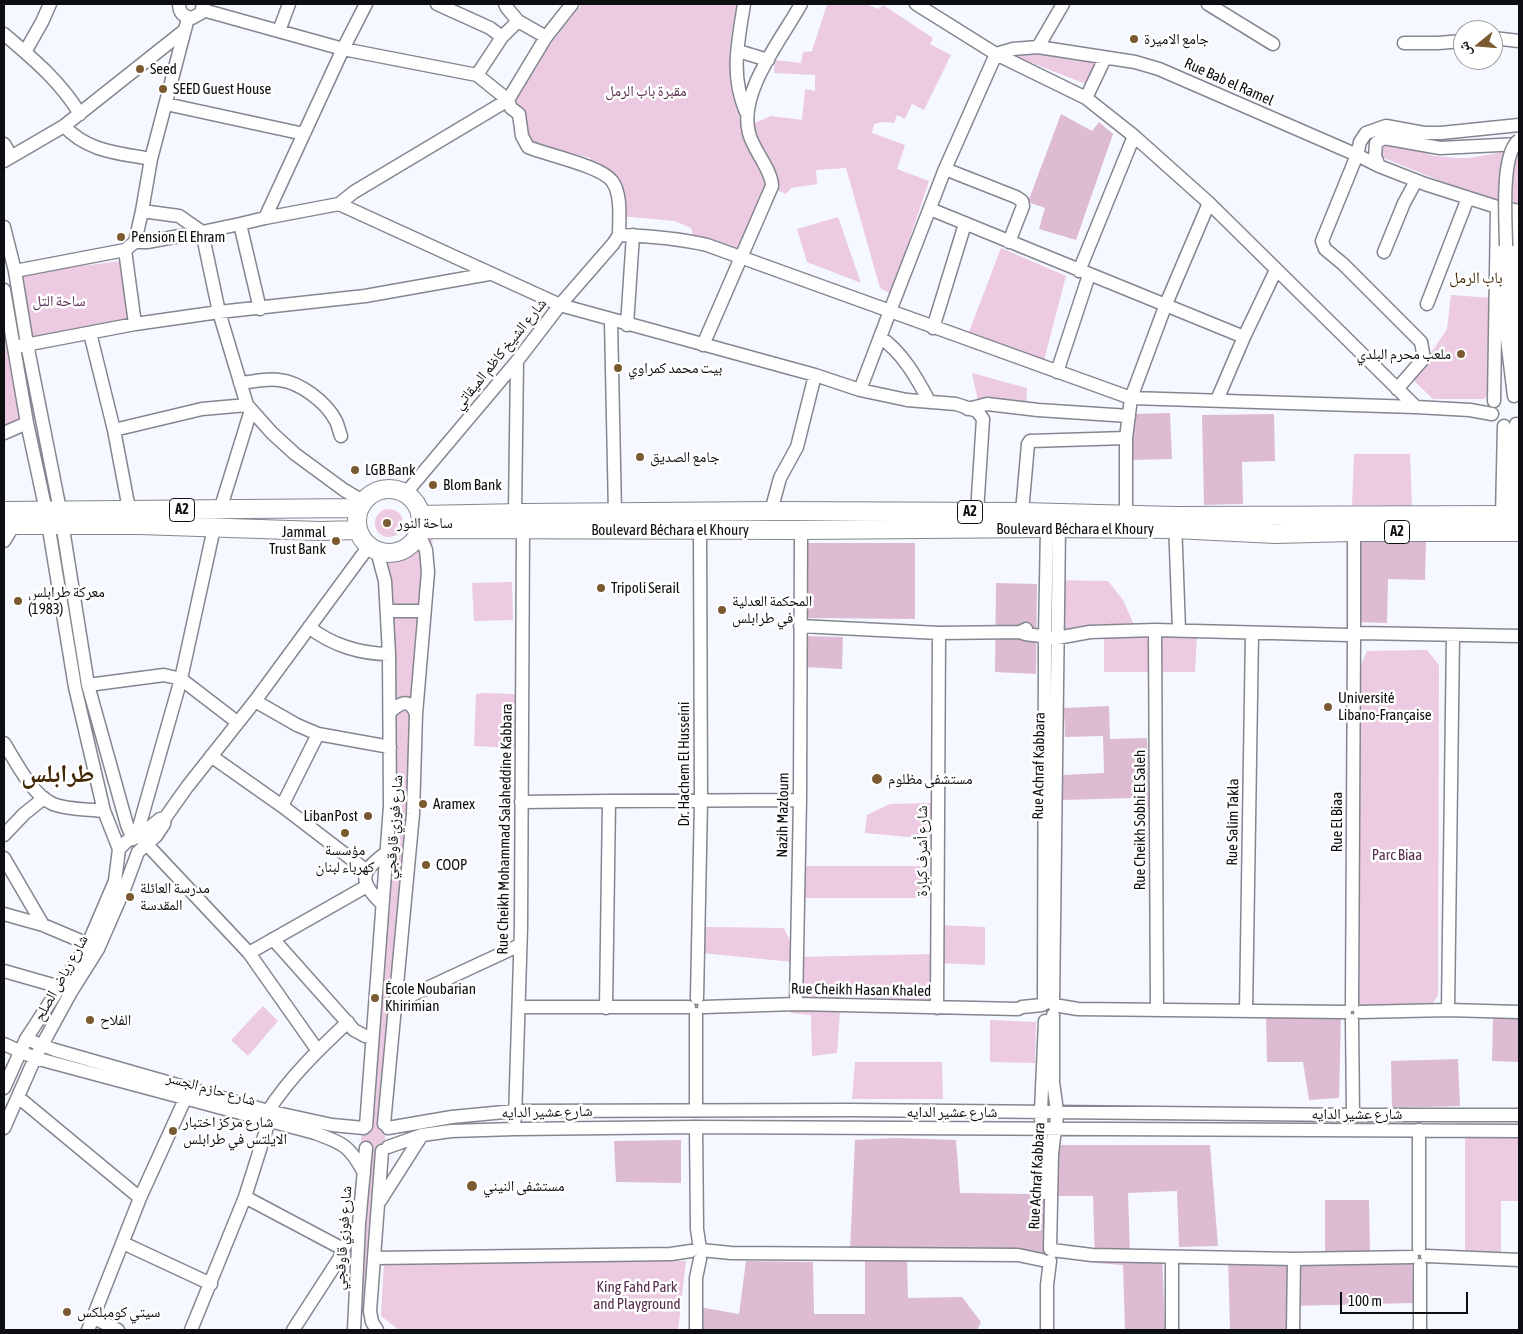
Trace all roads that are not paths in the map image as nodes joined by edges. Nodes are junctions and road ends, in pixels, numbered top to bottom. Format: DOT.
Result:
graph roads {
  1 [pos="50,4"];
  2 [pos="289,4"];
  3 [pos="366,4"];
  4 [pos="437,4"];
  5 [pos="506,4"];
  6 [pos="572,4"];
  7 [pos="744,4"];
  8 [pos="801,4"];
  9 [pos="916,4"];
  10 [pos="1063,4"];
  11 [pos="1208,4"];
  12 [pos="175,5"];
  13 [pos="203,7"];
  14 [pos="518,21"];
  15 [pos="186,24"];
  16 [pos="278,31"];
  17 [pos="4,34"];
  18 [pos="502,37"];
  19 [pos="546,37"];
  20 [pos="1503,39"];
  21 [pos="1519,41"];
  22 [pos="1453,42"];
  23 [pos="1404,43"];
  24 [pos="1273,44"];
  25 [pos="1038,47"];
  26 [pos="343,49"];
  27 [pos="738,51"];
  28 [pos="25,52"];
  29 [pos="996,54"];
  30 [pos="1105,58"];
  31 [pos="768,60"];
  32 [pos="477,75"];
  33 [pos="1086,98"];
  34 [pos="508,100"];
  35 [pos="166,104"];
  36 [pos="746,112"];
  37 [pos="80,114"];
  38 [pos="1519,125"];
  39 [pos="64,126"];
  40 [pos="304,134"];
  41 [pos="1134,136"];
  42 [pos="1519,140"];
  43 [pos="4,144"];
  44 [pos="1519,144"];
  45 [pos="1357,155"];
  46 [pos="8,159"];
  47 [pos="151,159"];
  48 [pos="1379,166"];
  49 [pos="945,169"];
  50 [pos="1416,181"];
  51 [pos="1468,198"];
  52 [pos="1209,203"];
  53 [pos="339,204"];
  54 [pos="1497,207"];
  55 [pos="930,209"];
  56 [pos="1517,210"];
  57 [pos="142,211"];
  58 [pos="265,218"];
  59 [pos="240,224"];
  60 [pos="965,224"];
  61 [pos="4,227"];
  62 [pos="202,232"];
  63 [pos="619,235"];
  64 [pos="633,235"];
  65 [pos="1009,242"];
  66 [pos="130,246"];
  67 [pos="1384,252"];
  68 [pos="742,257"];
  69 [pos="1276,270"];
  70 [pos="15,271"];
  71 [pos="1084,273"];
  72 [pos="489,274"];
  73 [pos="4,290"];
  74 [pos="1166,304"];
  75 [pos="1427,304"];
  76 [pos="560,305"];
  77 [pos="260,309"];
  78 [pos="6,310"];
  79 [pos="890,311"];
  80 [pos="219,312"];
  81 [pos="611,320"];
  82 [pos="1519,320"];
  83 [pos="135,324"];
  84 [pos="627,325"];
  85 [pos="933,328"];
  86 [pos="90,332"];
  87 [pos="880,337"];
  88 [pos="1244,338"];
  89 [pos="1507,339"];
  90 [pos="27,344"];
  91 [pos="703,345"];
  92 [pos="13,347"];
  93 [pos="517,361"];
  94 [pos="1057,372"];
  95 [pos="815,375"];
  96 [pos="238,378"];
  97 [pos="1519,382"];
  98 [pos="1397,389"];
  99 [pos="860,390"];
  100 [pos="1131,398"];
  101 [pos="1517,398"];
  102 [pos="1217,400"];
  103 [pos="929,401"];
  104 [pos="1495,404"];
  105 [pos="249,407"];
  106 [pos="1416,407"];
  107 [pos="968,409"];
  108 [pos="1129,416"];
  109 [pos="27,423"];
  110 [pos="1515,423"];
  111 [pos="114,430"];
  112 [pos="4,433"];
  113 [pos="341,436"];
  114 [pos="1126,438"];
  115 [pos="404,494"];
  116 [pos="362,505"];
  117 [pos="128,510"];
  118 [pos="220,510"];
  119 [pos="4,511"];
  120 [pos="771,511"];
  121 [pos="977,512"];
  122 [pos="1022,512"];
  123 [pos="515,513"];
  124 [pos="615,513"];
  125 [pos="1126,514"];
  126 [pos="54,517"];
  127 [pos="1514,520"];
  128 [pos="1175,523"];
  129 [pos="9,525"];
  130 [pos="419,526"];
  131 [pos="214,528"];
  132 [pos="1053,528"];
  133 [pos="700,529"];
  134 [pos="358,530"];
  135 [pos="523,530"];
  136 [pos="801,530"];
  137 [pos="1354,532"];
  138 [pos="4,541"];
  139 [pos="373,549"];
  140 [pos="424,611"];
  141 [pos="387,612"];
  142 [pos="800,626"];
  143 [pos="309,627"];
  144 [pos="1156,630"];
  145 [pos="1179,630"];
  146 [pos="1051,632"];
  147 [pos="939,633"];
  148 [pos="1252,633"];
  149 [pos="1354,634"];
  150 [pos="1453,635"];
  151 [pos="1519,636"];
  152 [pos="389,654"];
  153 [pos="181,680"];
  154 [pos="88,685"];
  155 [pos="255,701"];
  156 [pos="390,712"];
  157 [pos="416,714"];
  158 [pos="237,722"];
  159 [pos="318,734"];
  160 [pos="4,743"];
  161 [pos="390,748"];
  162 [pos="211,756"];
  163 [pos="44,798"];
  164 [pos="800,800"];
  165 [pos="701,801"];
  166 [pos="521,802"];
  167 [pos="609,802"];
  168 [pos="282,806"];
  169 [pos="104,811"];
  170 [pos="4,835"];
  171 [pos="139,840"];
  172 [pos="119,849"];
  173 [pos="387,852"];
  174 [pos="4,858"];
  175 [pos="366,871"];
  176 [pos="367,886"];
  177 [pos="382,904"];
  178 [pos="4,914"];
  179 [pos="43,925"];
  180 [pos="273,939"];
  181 [pos="88,944"];
  182 [pos="520,945"];
  183 [pos="249,953"];
  184 [pos="4,971"];
  185 [pos="66,989"];
  186 [pos="395,1003"];
  187 [pos="796,1004"];
  188 [pos="519,1007"];
  189 [pos="696,1007"];
  190 [pos="606,1008"];
  191 [pos="938,1008"];
  192 [pos="1048,1010"];
  193 [pos="1157,1010"];
  194 [pos="1246,1010"];
  195 [pos="1448,1010"];
  196 [pos="1352,1012"];
  197 [pos="1519,1012"];
  198 [pos="348,1022"];
  199 [pos="372,1037"];
  200 [pos="26,1039"];
  201 [pos="4,1044"];
  202 [pos="42,1045"];
  203 [pos="318,1051"];
  204 [pos="20,1052"];
  205 [pos="35,1058"];
  206 [pos="4,1088"];
  207 [pos="18,1097"];
  208 [pos="185,1099"];
  209 [pos="696,1110"];
  210 [pos="515,1111"];
  211 [pos="1041,1111"];
  212 [pos="1057,1112"];
  213 [pos="1353,1115"];
  214 [pos="1519,1115"];
  215 [pos="268,1116"];
  216 [pos="386,1126"];
  217 [pos="365,1127"];
  218 [pos="696,1127"];
  219 [pos="4,1128"];
  220 [pos="514,1128"];
  221 [pos="1041,1128"];
  222 [pos="1056,1129"];
  223 [pos="1419,1130"];
  224 [pos="1519,1131"];
  225 [pos="422,1135"];
  226 [pos="366,1148"];
  227 [pos="385,1149"];
  228 [pos="364,1173"];
  229 [pos="245,1197"];
  230 [pos="140,1198"];
  231 [pos="379,1203"];
  232 [pos="359,1224"];
  233 [pos="123,1243"];
  234 [pos="341,1254"];
  235 [pos="696,1254"];
  236 [pos="1047,1255"];
  237 [pos="1172,1257"];
  238 [pos="1419,1257"];
  239 [pos="375,1258"];
  240 [pos="1294,1259"];
  241 [pos="1519,1260"];
  242 [pos="356,1268"];
  243 [pos="211,1284"];
  244 [pos="370,1316"];
  245 [pos="354,1317"];
  246 [pos="94,1318"];
  247 [pos="88,1330"];
  248 [pos="118,1330"];
  249 [pos="191,1330"];
  250 [pos="293,1330"];
  251 [pos="354,1330"];
  252 [pos="377,1330"];
  253 [pos="696,1330"];
  254 [pos="1047,1330"];
  255 [pos="1172,1330"];
  256 [pos="1293,1330"];
  257 [pos="1420,1330"];
  1 -- 28 [label="street"];
  2 -- 16 [label="street"];
  3 -- 26 [label="street"];
  4 -- 18 [label="street"];
  5 -- 14 [label="street"];
  6 -- 19 [label="street"];
  7 -- 27 [label="street"];
  8 -- 31 [label="street"];
  9 -- 29 [label="street"];
  10 -- 25 [label="street"];
  11 -- 24 [label="street"];
  12 -- 15 [label="street"];
  13 -- 15 [label="street"];
  13 -- 16 [label="street"];
  14 -- 18 [label="street"];
  14 -- 19 [label="street"];
  15 -- 35 [label="street"];
  15 -- 37 [label="street"];
  16 -- 26 [label="street"];
  17 -- 28 [label="street"];
  18 -- 32 [label="street"];
  19 -- 34 [label="street"];
  20 -- 21 [label="street"];
  22 -- 23 [label="street"];
  25 -- 29 [label="street, Rue Bab el Ramel"];
  25 -- 30 [label="street, Rue Bab el Ramel"];
  26 -- 32 [label="street"];
  26 -- 40 [label="street"];
  27 -- 31 [label="street"];
  27 -- 36 [label="street"];
  28 -- 37 [label="street"];
  29 -- 33 [label="street"];
  29 -- 49 [label="street"];
  30 -- 33 [label="street"];
  30 -- 45 [label="street, Rue Bab el Ramel"];
  31 -- 36 [label="street"];
  32 -- 34 [label="street"];
  33 -- 41 [label="street"];
  34 -- 53 [label="street"];
  34 -- 63 [label="street"];
  35 -- 40 [label="street"];
  35 -- 47 [label="street"];
  36 -- 68 [label="street"];
  37 -- 39 [label="street"];
  38 -- 45 [label="street"];
  39 -- 46 [label="street"];
  39 -- 47 [label="street"];
  40 -- 58 [label="street"];
  41 -- 52 [label="street"];
  41 -- 71 [label="street"];
  42 -- 89 [label="street, bridge"];
  43 -- 46 [label="street"];
  44 -- 48 [label="street"];
  45 -- 48 [label="street, Rue Bab el Ramel"];
  45 -- 98 [label="street"];
  47 -- 57 [label="street"];
  48 -- 50 [label="street, Rue Bab el Ramel"];
  49 -- 55 [label="street"];
  49 -- 65 [label="street"];
  50 -- 51 [label="street, Rue Bab el Ramel"];
  50 -- 67 [label="street"];
  51 -- 54 [label="street, Rue Bab el Ramel"];
  51 -- 75 [label="street"];
  52 -- 69 [label="street"];
  52 -- 74 [label="street"];
  53 -- 58 [label="street"];
  53 -- 72 [label="street"];
  54 -- 56 [label="street, Rue Bab el Ramel"];
  54 -- 104 [label="street"];
  55 -- 60 [label="street"];
  55 -- 79 [label="street"];
  56 -- 82 [label="street"];
  57 -- 62 [label="street"];
  57 -- 66 [label="street"];
  58 -- 59 [label="street"];
  59 -- 62 [label="street"];
  59 -- 77 [label="street"];
  60 -- 65 [label="street"];
  60 -- 85 [label="street"];
  61 -- 70 [label="street"];
  62 -- 66 [label="street"];
  62 -- 80 [label="street"];
  63 -- 64 [label="street"];
  63 -- 76 [label="street, شارع الشيخ كاظم الميقاتي"];
  64 -- 68 [label="street"];
  64 -- 84 [label="street"];
  65 -- 71 [label="street"];
  66 -- 70 [label="street"];
  66 -- 83 [label="street"];
  68 -- 79 [label="street"];
  68 -- 91 [label="street"];
  69 -- 88 [label="street"];
  69 -- 98 [label="street"];
  70 -- 90 [label="street"];
  71 -- 74 [label="street"];
  71 -- 94 [label="street"];
  72 -- 76 [label="street"];
  72 -- 77 [label="street"];
  73 -- 78 [label="street"];
  74 -- 88 [label="street"];
  74 -- 100 [label="street"];
  76 -- 81 [label="street"];
  76 -- 93 [label="street, شارع الشيخ كاظم الميقاتي"];
  77 -- 80 [label="street"];
  78 -- 92 [label="street"];
  79 -- 85 [label="street"];
  79 -- 87 [label="street"];
  80 -- 83 [label="street"];
  80 -- 96 [label="street"];
  81 -- 84 [label="street"];
  81 -- 124 [label="street"];
  82 -- 97 [label="street"];
  83 -- 86 [label="street"];
  84 -- 91 [label="street"];
  85 -- 94 [label="street"];
  86 -- 90 [label="street"];
  86 -- 111 [label="street"];
  87 -- 99 [label="street"];
  87 -- 103 [label="street"];
  88 -- 102 [label="street"];
  89 -- 101 [label="street"];
  89 -- 104 [label="street"];
  90 -- 92 [label="street"];
  90 -- 126 [label="street"];
  91 -- 95 [label="street"];
  92 -- 109 [label="street"];
  93 -- 115 [label="street, شارع الشيخ كاظم الميقاتي"];
  93 -- 123 [label="street"];
  94 -- 100 [label="street"];
  95 -- 99 [label="street"];
  95 -- 120 [label="street"];
  96 -- 105 [label="street"];
  96 -- 113 [label="street"];
  98 -- 106 [label="street"];
  99 -- 103 [label="street"];
  100 -- 102 [label="street"];
  100 -- 108 [label="street"];
  101 -- 104 [label="street"];
  102 -- 106 [label="street"];
  103 -- 107 [label="street"];
  104 -- 106 [label="street"];
  104 -- 110 [label="street"];
  105 -- 111 [label="street"];
  105 -- 116 [label="street"];
  105 -- 118 [label="street"];
  107 -- 108 [label="street"];
  107 -- 121 [label="street"];
  108 -- 114 [label="street"];
  109 -- 112 [label="street"];
  109 -- 126 [label="street"];
  110 -- 127 [label="street"];
  111 -- 117 [label="street"];
  114 -- 122 [label="street"];
  114 -- 125 [label="street"];
  115 -- 116 [label="highway, A2"];
  115 -- 130 [label="highway"];
  116 -- 118 [label="highway, A2"];
  116 -- 134 [label="highway"];
  117 -- 118 [label="highway, A2"];
  117 -- 126 [label="highway, A2"];
  119 -- 126 [label="highway, A2"];
  120 -- 121 [label="highway, Boulevard Béchara el Khoury / A2"];
  120 -- 124 [label="highway, Boulevard Béchara el Khoury / A2"];
  121 -- 122 [label="highway, Boulevard Béchara el Khoury / A2"];
  122 -- 125 [label="highway, Boulevard Béchara el Khoury / A2"];
  123 -- 124 [label="highway, Boulevard Béchara el Khoury / A2"];
  123 -- 130 [label="highway, Boulevard Béchara el Khoury / A2"];
  125 -- 128 [label="highway, Boulevard Béchara el Khoury / A2"];
  126 -- 129 [label="highway, A2"];
  126 -- 131 [label="highway, A2"];
  126 -- 154 [label="street"];
  126 -- 169 [label="street"];
  127 -- 128 [label="highway, Boulevard Béchara el Khoury / A2"];
  127 -- 137 [label="highway, Boulevard Béchara el Khoury / A2"];
  128 -- 132 [label="highway, Boulevard Béchara el Khoury / A2"];
  128 -- 137 [label="highway, Boulevard Béchara el Khoury / A2"];
  128 -- 145 [label="street"];
  129 -- 138 [label="street"];
  130 -- 135 [label="highway, Boulevard Béchara el Khoury / A2"];
  130 -- 139 [label="highway"];
  130 -- 140 [label="street, شارع فوزي قاوقجي"];
  131 -- 134 [label="highway, A2"];
  131 -- 153 [label="street"];
  132 -- 136 [label="highway, Boulevard Béchara el Khoury / A2"];
  132 -- 146 [label="street, Rue Achraf Kabbara"];
  133 -- 135 [label="highway, Boulevard Béchara el Khoury / A2"];
  133 -- 136 [label="highway, Boulevard Béchara el Khoury / A2"];
  133 -- 165 [label="street, Dr. Hachem El Husseini"];
  134 -- 139 [label="highway"];
  135 -- 166 [label="street, Rue Cheikh Mohammad Salaheddine Kabbara"];
  136 -- 142 [label="street, Nazih Mazloum"];
  137 -- 149 [label="street, Rue El Biaa"];
  139 -- 141 [label="street, شارع فوزي قاوقجي"];
  139 -- 143 [label="street"];
  140 -- 141 [label="street"];
  140 -- 157 [label="street, شارع فوزي قاوقجي"];
  141 -- 152 [label="street, شارع فوزي قاوقجي"];
  142 -- 147 [label="street"];
  142 -- 164 [label="street, Nazih Mazloum"];
  143 -- 152 [label="street"];
  143 -- 155 [label="street"];
  144 -- 145 [label="street"];
  144 -- 146 [label="street"];
  144 -- 193 [label="street, Rue Cheikh Sobhi El Saleh"];
  145 -- 148 [label="street"];
  146 -- 147 [label="street"];
  146 -- 192 [label="street, Rue Achraf Kabbara"];
  147 -- 191 [label="street, شارع أشرف كبارة"];
  148 -- 149 [label="street"];
  148 -- 194 [label="street, Rue Salim Takla"];
  149 -- 150 [label="street"];
  149 -- 196 [label="street, Rue El Biaa"];
  150 -- 151 [label="street"];
  150 -- 195 [label="street"];
  152 -- 156 [label="street, شارع فوزي قاوقجي"];
  153 -- 154 [label="street"];
  153 -- 158 [label="street"];
  153 -- 171 [label="street"];
  154 -- 171 [label="street"];
  155 -- 158 [label="street"];
  155 -- 159 [label="street"];
  156 -- 157 [label="street"];
  156 -- 161 [label="street, شارع فوزي قاوقجي"];
  157 -- 186 [label="street, شارع فوزي قاوقجي"];
  158 -- 162 [label="street"];
  159 -- 161 [label="street"];
  159 -- 168 [label="street"];
  160 -- 163 [label="street"];
  161 -- 173 [label="street, شارع فوزي قاوقجي"];
  162 -- 168 [label="street"];
  162 -- 171 [label="street"];
  163 -- 169 [label="street"];
  163 -- 170 [label="street"];
  164 -- 165 [label="street"];
  164 -- 187 [label="street, Nazih Mazloum"];
  165 -- 167 [label="street"];
  165 -- 189 [label="street, Dr. Hachem El Husseini"];
  166 -- 167 [label="street"];
  166 -- 182 [label="street, Rue Cheikh Mohammad Salaheddine Kabbara"];
  167 -- 190 [label="street"];
  168 -- 175 [label="street"];
  169 -- 172 [label="street"];
  171 -- 172 [label="street"];
  171 -- 183 [label="street"];
  171 -- 185 [label="street, شارع رياض الصلح"];
  172 -- 181 [label="street, شارع رياض الصلح"];
  173 -- 175 [label="street"];
  173 -- 177 [label="street, شارع فوزي قاوقجي"];
  174 -- 179 [label="street"];
  175 -- 176 [label="street"];
  176 -- 177 [label="street"];
  176 -- 180 [label="street"];
  177 -- 199 [label="street, شارع فوزي قاوقجي"];
  178 -- 179 [label="street"];
  179 -- 181 [label="street"];
  180 -- 183 [label="street"];
  180 -- 198 [label="street"];
  181 -- 185 [label="street, شارع رياض الصلح"];
  182 -- 186 [label="street"];
  182 -- 188 [label="street, Rue Cheikh Mohammad Salaheddine Kabbara"];
  183 -- 203 [label="street"];
  184 -- 185 [label="street"];
  185 -- 200 [label="street, شارع رياض الصلح"];
  185 -- 202 [label="street, شارع رياض الصلح"];
  186 -- 216 [label="street, شارع فوزي قاوقجي"];
  187 -- 189 [label="street, Rue Cheikh Hasan Khaled"];
  187 -- 191 [label="street, Rue Cheikh Hasan Khaled"];
  188 -- 190 [label="street, Rue Cheikh Hasan Khaled"];
  188 -- 210 [label="street, Rue Cheikh Mohammad Salaheddine Kabbara"];
  189 -- 190 [label="street, Rue Cheikh Hasan Khaled"];
  189 -- 209 [label="street, Dr. Hachem El Husseini"];
  191 -- 192 [label="street, Rue Cheikh Hasan Khaled"];
  192 -- 193 [label="street, Rue Cheikh Hasan Khaled"];
  192 -- 211 [label="street, Rue Achraf Kabbara"];
  192 -- 212 [label="street, Rue Achraf Kabbara"];
  193 -- 194 [label="street, Rue Cheikh Hasan Khaled"];
  194 -- 196 [label="street, Rue Cheikh Hasan Khaled"];
  195 -- 196 [label="street, Rue Cheikh Hasan Khaled"];
  195 -- 197 [label="street, Rue Cheikh Hasan Khaled"];
  196 -- 213 [label="street, Rue El Biaa"];
  198 -- 199 [label="street"];
  198 -- 203 [label="street"];
  199 -- 217 [label="street, شارع فوزي قاوقجي"];
  200 -- 202 [label="street, شارع حازم الجسر"];
  200 -- 204 [label="street, شارع رياض الصلح"];
  201 -- 204 [label="street, شارع حازم الجسر"];
  202 -- 205 [label="street, شارع رياض الصلح"];
  202 -- 215 [label="street, شارع حازم الجسر"];
  203 -- 215 [label="street"];
  204 -- 205 [label="street, شارع حازم الجسر"];
  204 -- 206 [label="street, شارع رياض الصلح"];
  205 -- 207 [label="street, شارع رياض الصلح"];
  205 -- 208 [label="street, شارع حازم الجسر"];
  207 -- 219 [label="street, شارع رياض الصلح"];
  207 -- 230 [label="street"];
  208 -- 215 [label="street, شارع حازم الجسر"];
  208 -- 230 [label="street"];
  209 -- 210 [label="street, شارع عشير الدايه"];
  209 -- 211 [label="street, شارع عشير الدايه"];
  210 -- 216 [label="street, شارع عشير الدايه"];
  210 -- 220 [label="street, Rue Cheikh Mohammad Salaheddine Kabbara"];
  211 -- 212 [label="street, شارع عشير الدايه"];
  211 -- 221 [label="street, Rue Achraf Kabbara"];
  212 -- 213 [label="street, شارع عشير الدايه"];
  212 -- 222 [label="street, Rue Achraf Kabbara"];
  213 -- 214 [label="street, شارع عشير الدايه"];
  215 -- 217 [label="street, شارع حازم الجسر"];
  215 -- 228 [label="street, شارع حازم الجسر"];
  215 -- 229 [label="street"];
  216 -- 217 [label="street"];
  216 -- 227 [label="street"];
  217 -- 226 [label="street"];
  218 -- 220 [label="street, شارع عشير الدايه"];
  218 -- 221 [label="street, شارع عشير الدايه"];
  218 -- 235 [label="street"];
  220 -- 225 [label="street, شارع عشير الدايه"];
  221 -- 222 [label="street, شارع عشير الدايه"];
  221 -- 236 [label="street, Rue Achraf Kabbara"];
  222 -- 223 [label="street, شارع عشير الدايه"];
  222 -- 236 [label="street, Rue Achraf Kabbara"];
  223 -- 224 [label="street, شارع عشير الدايه"];
  223 -- 238 [label="street"];
  225 -- 227 [label="street, شارع عشير الدايه"];
  225 -- 231 [label="street"];
  226 -- 227 [label="street"];
  226 -- 228 [label="street, شارع فوزي قاوقجي"];
  227 -- 231 [label="street"];
  228 -- 232 [label="street, شارع فوزي قاوقجي"];
  229 -- 234 [label="street"];
  229 -- 243 [label="street"];
  230 -- 233 [label="street"];
  231 -- 239 [label="street"];
  232 -- 234 [label="street"];
  232 -- 242 [label="street, شارع فوزي قاوقجي"];
  233 -- 243 [label="street"];
  233 -- 246 [label="street"];
  234 -- 242 [label="street"];
  234 -- 250 [label="street"];
  235 -- 236 [label="street"];
  235 -- 239 [label="street"];
  235 -- 253 [label="street"];
  236 -- 237 [label="street"];
  236 -- 254 [label="street, Rue Achraf Kabbara"];
  237 -- 240 [label="street"];
  237 -- 255 [label="street"];
  238 -- 240 [label="street"];
  238 -- 241 [label="street"];
  238 -- 257 [label="street"];
  239 -- 244 [label="street"];
  240 -- 256 [label="street"];
  242 -- 245 [label="street, شارع فوزي قاوقجي"];
  243 -- 249 [label="street"];
  244 -- 245 [label="street"];
  244 -- 252 [label="street"];
  245 -- 251 [label="street, شارع فوزي قاوقجي"];
  246 -- 247 [label="street"];
  246 -- 248 [label="street"];
}
